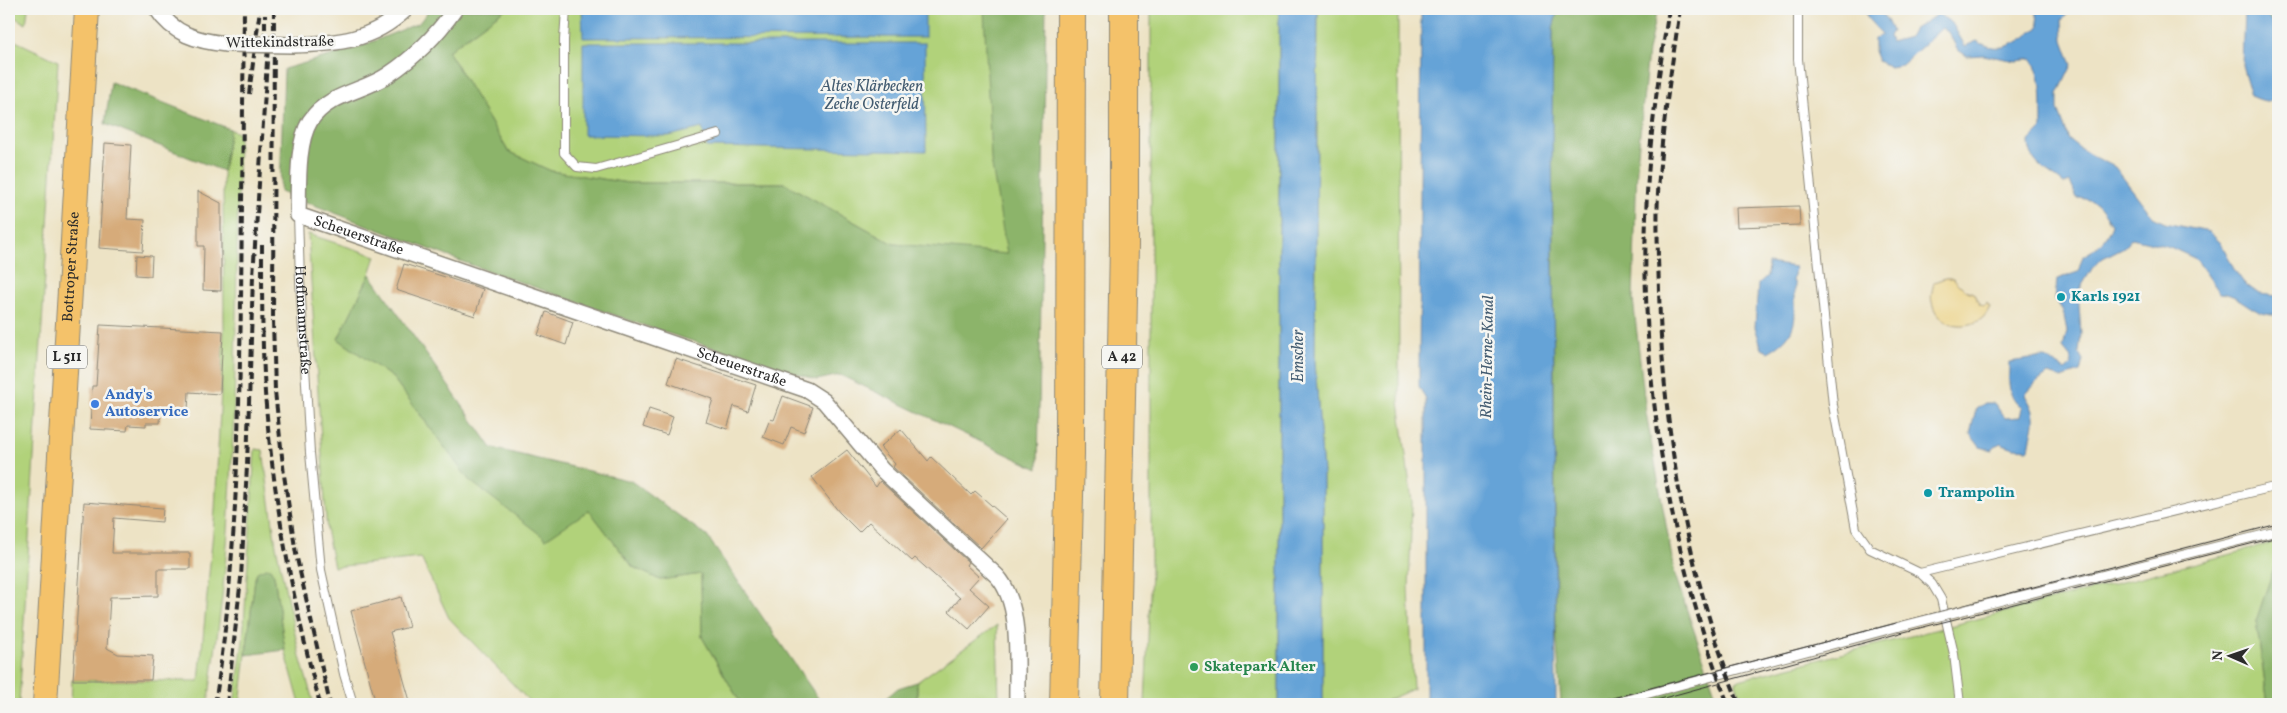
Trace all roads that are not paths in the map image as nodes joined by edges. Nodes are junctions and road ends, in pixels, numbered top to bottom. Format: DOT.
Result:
graph roads {
  1 [pos="87,9"];
  2 [pos="157,9"];
  3 [pos="406,9"];
  4 [pos="456,9"];
  5 [pos="566,9"];
  6 [pos="1071,9"];
  7 [pos="1124,9"];
  8 [pos="1798,9"];
  9 [pos="718,134"];
  10 [pos="298,215"];
  11 [pos="2278,486"];
  12 [pos="2278,531"];
  13 [pos="1920,573"];
  14 [pos="45,704"];
  15 [pos="353,704"];
  16 [pos="1017,704"];
  17 [pos="1064,704"];
  18 [pos="1115,704"];
  19 [pos="1610,704"];
  20 [pos="1960,704"];
  1 -- 14 [label="main road, Bottroper Straße / L 511"];
  2 -- 3 [label="street, Wittekindstraße, bridge"];
  4 -- 10 [label="street, Hoffmannstraße"];
  5 -- 9 [label="lane"];
  6 -- 17 [label="highway"];
  7 -- 18 [label="highway, A 42"];
  8 -- 13 [label="lane"];
  10 -- 15 [label="lane, Hoffmannstraße"];
  10 -- 16 [label="street, Scheuerstraße"];
  11 -- 13 [label="lane"];
  12 -- 19 [label="lane, bridge"];
  13 -- 20 [label="lane"];
}
